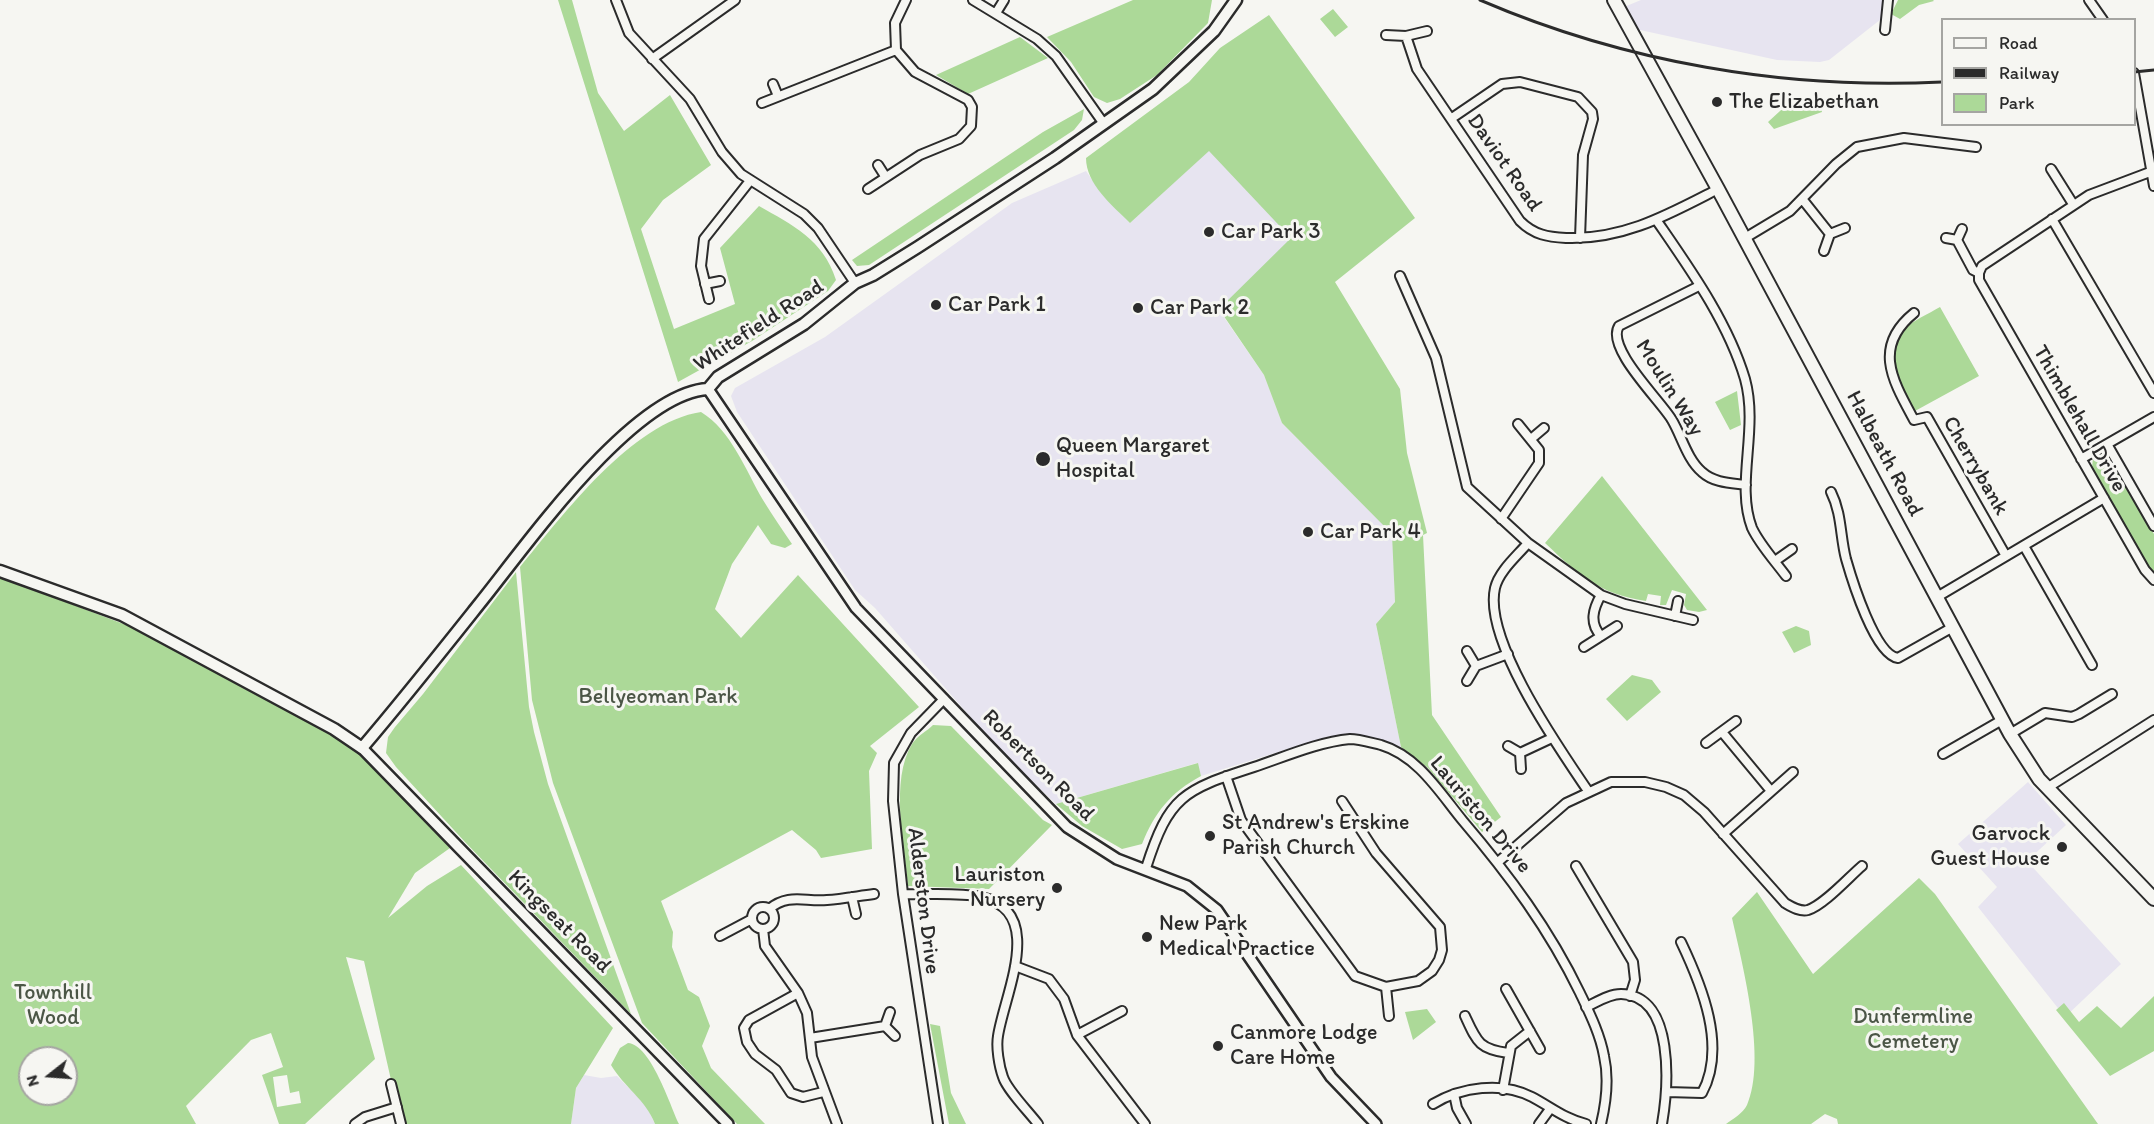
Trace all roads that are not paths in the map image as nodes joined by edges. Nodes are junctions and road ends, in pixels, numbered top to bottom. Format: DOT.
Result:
graph roads {
  1 [pos="616,0"];
  2 [pos="735,0"];
  3 [pos="906,0"];
  4 [pos="973,0"];
  5 [pos="1004,0"];
  6 [pos="1236,0"];
  7 [pos="1614,0"];
  8 [pos="1888,0"];
  9 [pos="2089,0"];
  10 [pos="996,14"];
  11 [pos="2102,18"];
  12 [pos="1885,30"];
  13 [pos="1427,31"];
  14 [pos="1386,35"];
  15 [pos="1406,36"];
  16 [pos="896,50"];
  17 [pos="652,59"];
  18 [pos="2136,81"];
  19 [pos="773,84"];
  20 [pos="778,96"];
  21 [pos="762,103"];
  22 [pos="1452,118"];
  23 [pos="1104,124"];
  24 [pos="1976,147"];
  25 [pos="878,165"];
  26 [pos="2051,169"];
  27 [pos="2150,172"];
  28 [pos="885,176"];
  29 [pos="749,182"];
  30 [pos="2154,186"];
  31 [pos="868,189"];
  32 [pos="1718,189"];
  33 [pos="1803,200"];
  34 [pos="2073,204"];
  35 [pos="2052,219"];
  36 [pos="1657,221"];
  37 [pos="1845,228"];
  38 [pos="1962,229"];
  39 [pos="1830,234"];
  40 [pos="1580,238"];
  41 [pos="1745,238"];
  42 [pos="1946,238"];
  43 [pos="1957,240"];
  44 [pos="1824,251"];
  45 [pos="1979,273"];
  46 [pos="1400,276"];
  47 [pos="720,280"];
  48 [pos="855,283"];
  49 [pos="705,284"];
  50 [pos="1699,286"];
  51 [pos="709,299"];
  52 [pos="1914,313"];
  53 [pos="708,389"];
  54 [pos="2154,393"];
  55 [pos="2154,417"];
  56 [pos="1518,423"];
  57 [pos="1544,428"];
  58 [pos="1531,439"];
  59 [pos="2107,444"];
  60 [pos="2081,459"];
  61 [pos="1746,485"];
  62 [pos="1831,492"];
  63 [pos="2104,498"];
  64 [pos="1501,519"];
  65 [pos="2154,526"];
  66 [pos="1528,543"];
  67 [pos="2024,546"];
  68 [pos="1792,549"];
  69 [pos="2006,556"];
  70 [pos="1775,561"];
  71 [pos="0,571"];
  72 [pos="1786,576"];
  73 [pos="2154,580"];
  74 [pos="1601,595"];
  75 [pos="1937,597"];
  76 [pos="1678,601"];
  77 [pos="1675,616"];
  78 [pos="1693,620"];
  79 [pos="1617,626"];
  80 [pos="1953,627"];
  81 [pos="1601,636"];
  82 [pos="1584,647"];
  83 [pos="1467,651"];
  84 [pos="1508,654"];
  85 [pos="2092,665"];
  86 [pos="1476,666"];
  87 [pos="1467,681"];
  88 [pos="2112,694"];
  89 [pos="944,699"];
  90 [pos="2002,720"];
  91 [pos="2154,720"];
  92 [pos="1736,721"];
  93 [pos="1722,732"];
  94 [pos="2010,734"];
  95 [pos="1552,738"];
  96 [pos="1706,743"];
  97 [pos="1508,746"];
  98 [pos="362,748"];
  99 [pos="1520,753"];
  100 [pos="1943,754"];
  101 [pos="1521,770"];
  102 [pos="1793,772"];
  103 [pos="1226,776"];
  104 [pos="2047,788"];
  105 [pos="1588,790"];
  106 [pos="1771,791"];
  107 [pos="1342,801"];
  108 [pos="1723,834"];
  109 [pos="1498,862"];
  110 [pos="1576,866"];
  111 [pos="1862,866"];
  112 [pos="1146,868"];
  113 [pos="874,894"];
  114 [pos="903,894"];
  115 [pos="852,897"];
  116 [pos="2154,899"];
  117 [pos="769,909"];
  118 [pos="856,914"];
  119 [pos="752,919"];
  120 [pos="763,929"];
  121 [pos="720,936"];
  122 [pos="1682,942"];
  123 [pos="1015,966"];
  124 [pos="1386,987"];
  125 [pos="1506,989"];
  126 [pos="798,993"];
  127 [pos="1630,996"];
  128 [pos="1587,1007"];
  129 [pos="1122,1011"];
  130 [pos="890,1012"];
  131 [pos="1389,1016"];
  132 [pos="1465,1016"];
  133 [pos="885,1026"];
  134 [pos="1530,1030"];
  135 [pos="1077,1035"];
  136 [pos="895,1036"];
  137 [pos="810,1038"];
  138 [pos="1540,1049"];
  139 [pos="1508,1053"];
  140 [pos="392,1084"];
  141 [pos="1503,1090"];
  142 [pos="823,1092"];
  143 [pos="1667,1092"];
  144 [pos="1454,1094"];
  145 [pos="1433,1104"];
  146 [pos="397,1107"];
  147 [pos="1550,1109"];
  148 [pos="355,1124"];
  149 [pos="401,1124"];
  150 [pos="728,1124"];
  151 [pos="837,1124"];
  152 [pos="938,1124"];
  153 [pos="1038,1124"];
  154 [pos="1145,1124"];
  155 [pos="1376,1124"];
  156 [pos="1466,1124"];
  157 [pos="1539,1124"];
  158 [pos="1586,1124"];
  159 [pos="1601,1124"];
  160 [pos="1662,1124"];
  1 -- 17 [label="street"];
  2 -- 17 [label="street"];
  3 -- 16 [label="street"];
  4 -- 10 [label="street"];
  5 -- 10 [label="street"];
  6 -- 23 [label="main road, Whitefield Road"];
  7 -- 32 [label="main road, Halbeath Road"];
  8 -- 12 [label="street"];
  9 -- 11 [label="street"];
  10 -- 23 [label="street"];
  13 -- 15 [label="street"];
  14 -- 15 [label="street"];
  15 -- 22 [label="street, Daviot Road"];
  16 -- 20 [label="street"];
  16 -- 28 [label="street"];
  17 -- 29 [label="street"];
  18 -- 27 [label="street"];
  19 -- 20 [label="street"];
  20 -- 21 [label="street"];
  22 -- 40 [label="street, Daviot Road"];
  22 -- 40 [label="street"];
  23 -- 48 [label="main road, Whitefield Road"];
  24 -- 33 [label="street"];
  25 -- 28 [label="street"];
  26 -- 34 [label="street"];
  27 -- 30 [label="street"];
  27 -- 34 [label="street"];
  28 -- 31 [label="street"];
  29 -- 48 [label="street"];
  29 -- 49 [label="street"];
  32 -- 36 [label="street, Daviot Road"];
  32 -- 41 [label="main road, Halbeath Road"];
  33 -- 39 [label="street"];
  33 -- 41 [label="street"];
  34 -- 35 [label="street"];
  35 -- 45 [label="street"];
  35 -- 54 [label="street"];
  36 -- 40 [label="street, Daviot Road"];
  36 -- 50 [label="street"];
  37 -- 39 [label="street"];
  38 -- 43 [label="street"];
  39 -- 44 [label="street"];
  41 -- 75 [label="main road, Halbeath Road"];
  42 -- 43 [label="street"];
  43 -- 45 [label="street, Thimblehall Drive"];
  45 -- 60 [label="street, Thimblehall Drive"];
  46 -- 64 [label="street"];
  47 -- 49 [label="street"];
  48 -- 53 [label="main road, Whitefield Road"];
  49 -- 51 [label="street"];
  50 -- 61 [label="street"];
  50 -- 61 [label="street, Moulin Way"];
  52 -- 69 [label="street, Cherrybank"];
  53 -- 89 [label="street, Robertson Road"];
  53 -- 98 [label="main road, Whitefield Road"];
  55 -- 59 [label="street"];
  56 -- 58 [label="street"];
  57 -- 58 [label="street"];
  58 -- 64 [label="street"];
  59 -- 60 [label="street"];
  59 -- 65 [label="street, Thimblehall Drive"];
  60 -- 63 [label="street, Thimblehall Drive"];
  61 -- 70 [label="street"];
  62 -- 80 [label="street"];
  63 -- 67 [label="street"];
  63 -- 73 [label="street, Thimblehall Drive"];
  64 -- 66 [label="street"];
  66 -- 74 [label="street"];
  66 -- 84 [label="street"];
  67 -- 69 [label="street"];
  67 -- 85 [label="street"];
  68 -- 70 [label="street"];
  69 -- 75 [label="street"];
  70 -- 72 [label="street"];
  71 -- 98 [label="main road"];
  74 -- 77 [label="street"];
  74 -- 81 [label="street"];
  75 -- 80 [label="main road, Halbeath Road"];
  76 -- 77 [label="street"];
  77 -- 78 [label="street"];
  79 -- 81 [label="street"];
  80 -- 90 [label="main road, Halbeath Road"];
  81 -- 82 [label="street"];
  83 -- 86 [label="street"];
  84 -- 86 [label="street"];
  84 -- 95 [label="street"];
  86 -- 87 [label="street"];
  88 -- 94 [label="street"];
  89 -- 112 [label="street, Robertson Road"];
  89 -- 114 [label="street, Alderston Drive"];
  90 -- 94 [label="main road, Halbeath Road"];
  90 -- 100 [label="street"];
  91 -- 104 [label="street"];
  92 -- 93 [label="street"];
  93 -- 96 [label="street"];
  93 -- 106 [label="street"];
  94 -- 104 [label="main road, Halbeath Road"];
  95 -- 99 [label="street"];
  95 -- 105 [label="street"];
  97 -- 99 [label="street"];
  98 -- 150 [label="street, Kingseat Road"];
  99 -- 101 [label="street"];
  102 -- 106 [label="street"];
  103 -- 109 [label="street, Lauriston Drive"];
  103 -- 112 [label="street, Lauriston Drive"];
  103 -- 124 [label="street"];
  104 -- 116 [label="main road, Halbeath Road"];
  105 -- 108 [label="street"];
  105 -- 109 [label="street"];
  106 -- 108 [label="street"];
  107 -- 124 [label="street"];
  108 -- 111 [label="street"];
  109 -- 128 [label="street, Lauriston Drive"];
  110 -- 127 [label="street"];
  112 -- 155 [label="street, Robertson Road"];
  113 -- 115 [label="street"];
  114 -- 123 [label="street"];
  114 -- 152 [label="street, Alderston Drive"];
  115 -- 117 [label="street"];
  115 -- 118 [label="street"];
  117 -- 119 [label="street"];
  117 -- 120 [label="street"];
  119 -- 120 [label="street"];
  119 -- 121 [label="street"];
  120 -- 126 [label="street"];
  122 -- 143 [label="street"];
  123 -- 135 [label="street"];
  123 -- 153 [label="street"];
  124 -- 131 [label="street"];
  125 -- 134 [label="street"];
  126 -- 137 [label="street"];
  126 -- 142 [label="street"];
  127 -- 128 [label="street"];
  127 -- 143 [label="street"];
  128 -- 159 [label="street, Lauriston Drive"];
  129 -- 135 [label="street"];
  130 -- 133 [label="street"];
  132 -- 139 [label="street"];
  133 -- 136 [label="street"];
  133 -- 137 [label="street"];
  134 -- 138 [label="street"];
  134 -- 139 [label="street"];
  135 -- 154 [label="street"];
  137 -- 142 [label="street"];
  139 -- 141 [label="street"];
  140 -- 146 [label="street"];
  141 -- 144 [label="street"];
  141 -- 147 [label="street"];
  142 -- 151 [label="street"];
  143 -- 160 [label="street"];
  144 -- 145 [label="street"];
  144 -- 156 [label="street"];
  146 -- 148 [label="street"];
  146 -- 149 [label="street"];
  147 -- 157 [label="street"];
  147 -- 158 [label="street"];
}
